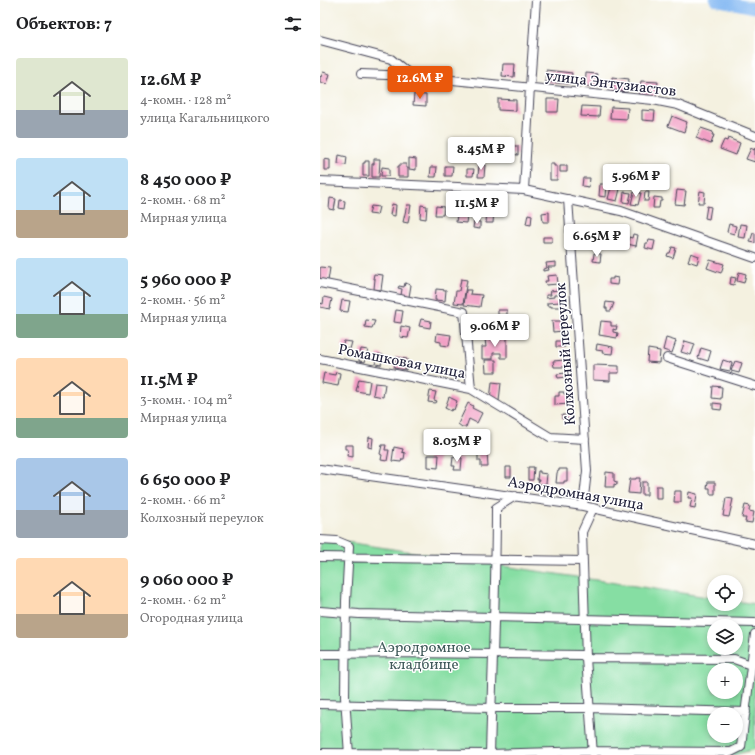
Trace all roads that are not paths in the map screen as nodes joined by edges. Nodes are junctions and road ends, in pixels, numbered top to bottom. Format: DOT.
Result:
graph roads {
  1 [pos="536,0"];
  2 [pos="320,40"];
  3 [pos="362,74"];
  4 [pos="412,76"];
  5 [pos="530,87"];
  6 [pos="755,136"];
  7 [pos="320,181"];
  8 [pos="524,190"];
  9 [pos="568,199"];
  10 [pos="755,258"];
  11 [pos="320,283"];
  12 [pos="666,358"];
  13 [pos="320,359"];
  14 [pos="755,386"];
  15 [pos="471,389"];
  16 [pos="585,439"];
  17 [pos="320,469"];
  18 [pos="515,496"];
  19 [pos="583,506"];
  20 [pos="593,508"];
  21 [pos="320,540"];
  22 [pos="755,544"];
  23 [pos="320,557"];
  24 [pos="349,558"];
  25 [pos="496,560"];
  26 [pos="583,561"];
  27 [pos="320,611"];
  28 [pos="346,613"];
  29 [pos="494,617"];
  30 [pos="585,620"];
  31 [pos="755,623"];
  32 [pos="755,634"];
  33 [pos="320,654"];
  34 [pos="346,654"];
  35 [pos="492,654"];
  36 [pos="586,658"];
  37 [pos="751,665"];
  38 [pos="320,704"];
  39 [pos="346,704"];
  40 [pos="491,708"];
  41 [pos="590,708"];
  42 [pos="746,712"];
  43 [pos="320,753"];
  44 [pos="592,753"];
  45 [pos="349,754"];
  46 [pos="490,755"];
  1 -- 5 [label="street"];
  2 -- 4 [label="street"];
  3 -- 4 [label="street, улица Энтузиастов"];
  4 -- 5 [label="street, улица Энтузиастов"];
  5 -- 6 [label="street, улица Энтузиастов"];
  5 -- 8 [label="street"];
  7 -- 8 [label="street"];
  8 -- 9 [label="street"];
  9 -- 10 [label="street"];
  9 -- 16 [label="street, Колхозный переулок"];
  11 -- 15 [label="street"];
  12 -- 14 [label="street"];
  13 -- 15 [label="street, Ромашковая улица"];
  15 -- 16 [label="street, Ромашковая улица"];
  16 -- 19 [label="street, Колхозный переулок"];
  17 -- 18 [label="street, Аэродромная улица"];
  18 -- 19 [label="street, Аэродромная улица"];
  18 -- 25 [label="street"];
  19 -- 20 [label="street, Аэродромная улица"];
  20 -- 22 [label="street, Аэродромная улица"];
  20 -- 26 [label="street"];
  21 -- 24 [label="street"];
  23 -- 24 [label="street"];
  24 -- 25 [label="street"];
  24 -- 28 [label="street"];
  25 -- 26 [label="street"];
  25 -- 29 [label="street"];
  26 -- 30 [label="street"];
  27 -- 28 [label="street"];
  28 -- 29 [label="street"];
  28 -- 34 [label="street"];
  29 -- 30 [label="street"];
  29 -- 35 [label="street"];
  30 -- 31 [label="street"];
  30 -- 36 [label="street"];
  32 -- 37 [label="street"];
  33 -- 34 [label="street"];
  34 -- 35 [label="street"];
  34 -- 39 [label="street"];
  35 -- 36 [label="street"];
  35 -- 40 [label="street"];
  36 -- 37 [label="street"];
  36 -- 41 [label="street"];
  37 -- 42 [label="street"];
  38 -- 39 [label="street"];
  39 -- 40 [label="street"];
  39 -- 45 [label="street"];
  40 -- 41 [label="street"];
  40 -- 46 [label="street"];
  41 -- 42 [label="street"];
  41 -- 44 [label="street"];
  42 -- 44 [label="street"];
  43 -- 45 [label="street"];
  44 -- 46 [label="street"];
  45 -- 46 [label="street"];
}
